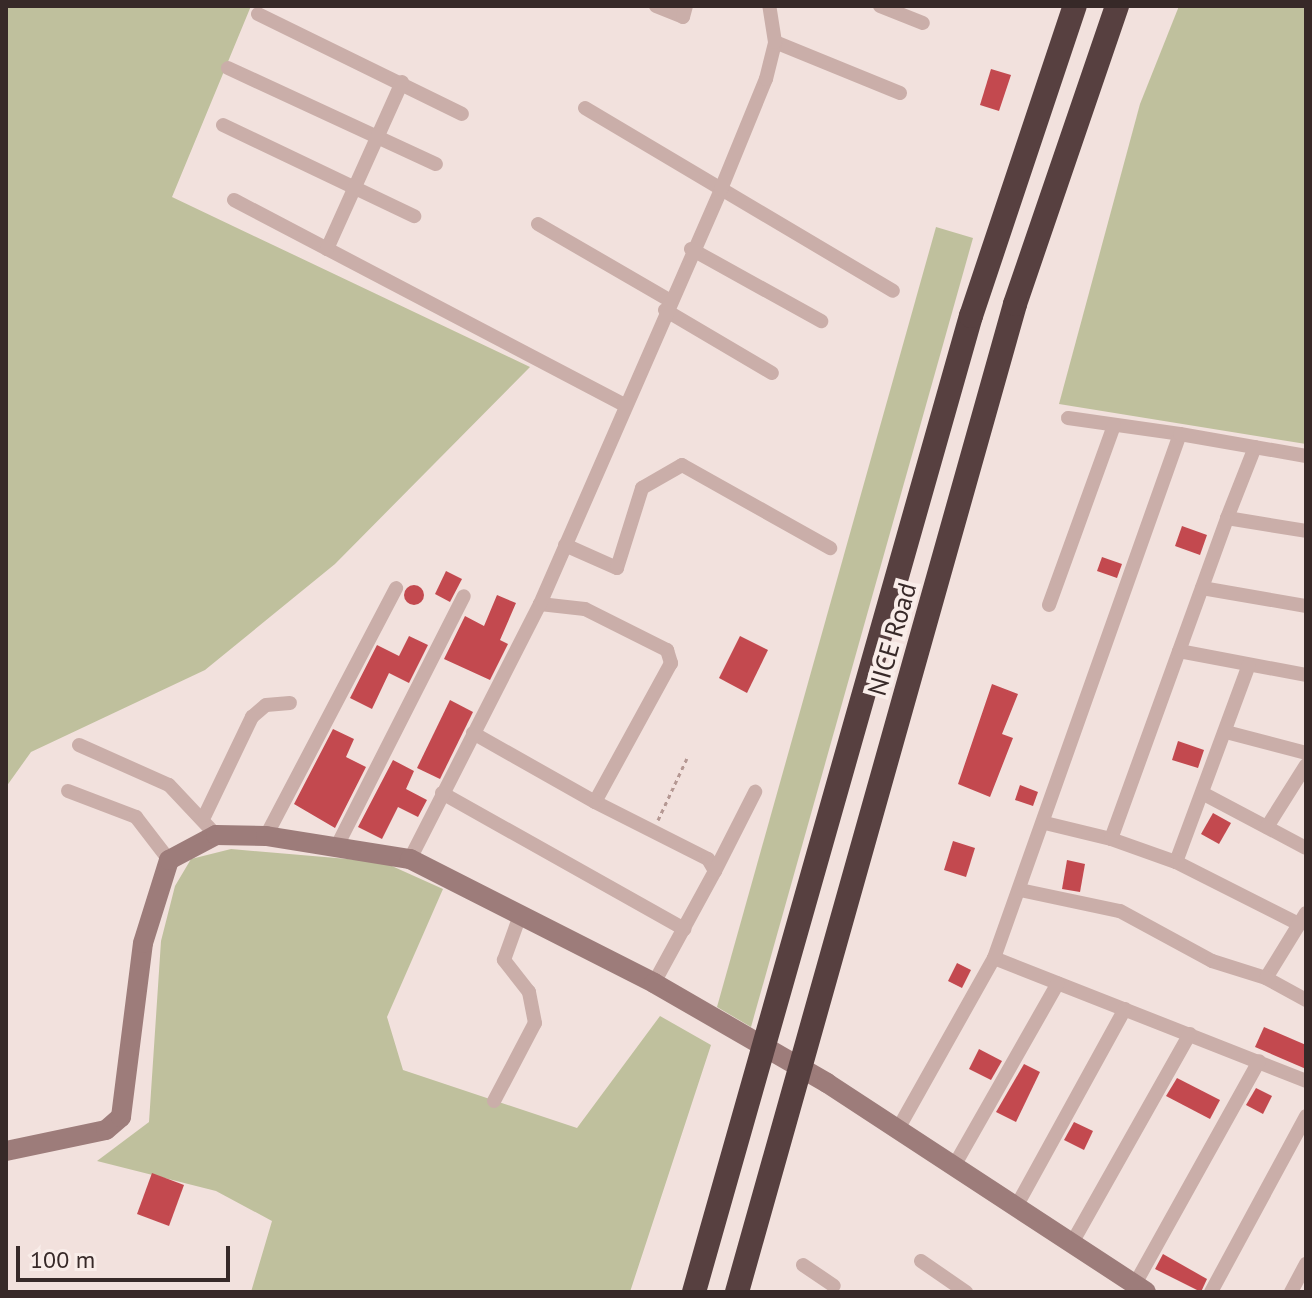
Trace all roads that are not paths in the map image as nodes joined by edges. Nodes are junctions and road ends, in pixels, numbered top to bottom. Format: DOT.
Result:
graph roads {
  1 [pos="656,6"];
  2 [pos="686,6"];
  3 [pos="769,6"];
  4 [pos="880,6"];
  5 [pos="1075,6"];
  6 [pos="1117,6"];
  7 [pos="258,14"];
  8 [pos="923,23"];
  9 [pos="775,42"];
  10 [pos="228,68"];
  11 [pos="402,82"];
  12 [pos="900,93"];
  13 [pos="585,108"];
  14 [pos="462,114"];
  15 [pos="223,125"];
  16 [pos="377,138"];
  17 [pos="436,164"];
  18 [pos="355,187"];
  19 [pos="721,189"];
  20 [pos="234,200"];
  21 [pos="414,216"];
  22 [pos="538,224"];
  23 [pos="327,249"];
  24 [pos="691,249"];
  25 [pos="893,291"];
  26 [pos="667,305"];
  27 [pos="821,321"];
  28 [pos="772,373"];
  29 [pos="624,405"];
  30 [pos="1068,418"];
  31 [pos="1114,425"];
  32 [pos="1180,434"];
  33 [pos="1255,447"];
  34 [pos="1306,456"];
  35 [pos="1227,518"];
  36 [pos="1306,531"];
  37 [pos="565,545"];
  38 [pos="830,548"];
  39 [pos="396,588"];
  40 [pos="1202,588"];
  41 [pos="464,596"];
  42 [pos="540,604"];
  43 [pos="1049,605"];
  44 [pos="1306,606"];
  45 [pos="1179,651"];
  46 [pos="1249,665"];
  47 [pos="1306,675"];
  48 [pos="290,703"];
  49 [pos="1226,732"];
  50 [pos="473,733"];
  51 [pos="79,745"];
  52 [pos="1306,753"];
  53 [pos="1306,765"];
  54 [pos="68,791"];
  55 [pos="755,792"];
  56 [pos="442,793"];
  57 [pos="1204,794"];
  58 [pos="595,802"];
  59 [pos="205,815"];
  60 [pos="1045,823"];
  61 [pos="1267,827"];
  62 [pos="216,835"];
  63 [pos="266,836"];
  64 [pos="1111,839"];
  65 [pos="337,846"];
  66 [pos="1306,848"];
  67 [pos="410,859"];
  68 [pos="169,860"];
  69 [pos="1176,862"];
  70 [pos="715,871"];
  71 [pos="1020,890"];
  72 [pos="519,918"];
  73 [pos="1303,919"];
  74 [pos="684,929"];
  75 [pos="994,958"];
  76 [pos="1266,978"];
  77 [pos="654,983"];
  78 [pos="1058,983"];
  79 [pos="1306,1000"];
  80 [pos="1125,1009"];
  81 [pos="1190,1034"];
  82 [pos="1259,1061"];
  83 [pos="1306,1081"];
  84 [pos="494,1101"];
  85 [pos="1306,1116"];
  86 [pos="898,1129"];
  87 [pos="6,1151"];
  88 [pos="954,1166"];
  89 [pos="1016,1207"];
  90 [pos="1072,1243"];
  91 [pos="921,1261"];
  92 [pos="1306,1264"];
  93 [pos="803,1265"];
  94 [pos="1140,1288"];
  95 [pos="836,1290"];
  96 [pos="694,1292"];
  97 [pos="737,1292"];
  98 [pos="966,1292"];
  99 [pos="1211,1292"];
  100 [pos="1291,1292"];
  1 -- 2 [label="street"];
  3 -- 9 [label="street"];
  4 -- 8 [label="street"];
  5 -- 96 [label="highway, NICE Road"];
  6 -- 97 [label="highway, NICE Road"];
  7 -- 11 [label="street"];
  9 -- 12 [label="street"];
  9 -- 19 [label="street"];
  10 -- 16 [label="street"];
  11 -- 14 [label="street"];
  11 -- 16 [label="street"];
  13 -- 19 [label="street"];
  15 -- 18 [label="street"];
  16 -- 17 [label="street"];
  16 -- 18 [label="street"];
  18 -- 21 [label="street"];
  18 -- 23 [label="street"];
  19 -- 24 [label="street"];
  19 -- 25 [label="street"];
  20 -- 23 [label="street"];
  22 -- 26 [label="street"];
  23 -- 29 [label="street"];
  24 -- 26 [label="street"];
  24 -- 27 [label="street"];
  26 -- 28 [label="street"];
  26 -- 29 [label="street"];
  29 -- 37 [label="street"];
  30 -- 31 [label="street"];
  31 -- 32 [label="street"];
  31 -- 43 [label="street"];
  32 -- 33 [label="street"];
  32 -- 60 [label="street"];
  33 -- 34 [label="street"];
  33 -- 35 [label="street"];
  35 -- 36 [label="street"];
  35 -- 40 [label="street"];
  37 -- 38 [label="street"];
  37 -- 42 [label="street"];
  39 -- 63 [label="street"];
  40 -- 44 [label="street"];
  40 -- 45 [label="street"];
  41 -- 65 [label="street"];
  42 -- 50 [label="street"];
  42 -- 58 [label="street"];
  45 -- 46 [label="street"];
  45 -- 64 [label="street"];
  46 -- 47 [label="street"];
  46 -- 49 [label="street"];
  48 -- 59 [label="street"];
  49 -- 52 [label="street"];
  49 -- 57 [label="street"];
  50 -- 56 [label="street"];
  50 -- 58 [label="street"];
  51 -- 59 [label="street"];
  53 -- 61 [label="street"];
  54 -- 68 [label="street"];
  55 -- 70 [label="street"];
  56 -- 67 [label="street"];
  56 -- 74 [label="street"];
  57 -- 61 [label="street"];
  57 -- 69 [label="street"];
  58 -- 70 [label="street"];
  59 -- 62 [label="street"];
  60 -- 64 [label="street"];
  60 -- 71 [label="street"];
  61 -- 66 [label="street"];
  62 -- 63 [label="street"];
  62 -- 68 [label="street"];
  63 -- 65 [label="street"];
  64 -- 69 [label="street"];
  65 -- 67 [label="street"];
  67 -- 72 [label="street"];
  68 -- 87 [label="street"];
  69 -- 73 [label="street"];
  70 -- 74 [label="street"];
  71 -- 75 [label="street"];
  71 -- 76 [label="street"];
  72 -- 77 [label="street"];
  72 -- 84 [label="street"];
  73 -- 76 [label="street"];
  74 -- 77 [label="street"];
  75 -- 78 [label="street"];
  75 -- 86 [label="street"];
  76 -- 79 [label="street"];
  77 -- 86 [label="street"];
  78 -- 80 [label="street"];
  78 -- 88 [label="street"];
  80 -- 81 [label="street"];
  80 -- 89 [label="street"];
  81 -- 82 [label="street"];
  81 -- 90 [label="street"];
  82 -- 83 [label="street"];
  82 -- 94 [label="street"];
  85 -- 99 [label="street"];
  86 -- 88 [label="street"];
  88 -- 89 [label="street"];
  89 -- 90 [label="street"];
  90 -- 94 [label="street"];
  91 -- 98 [label="street"];
  92 -- 100 [label="street"];
  93 -- 95 [label="street"];
}
